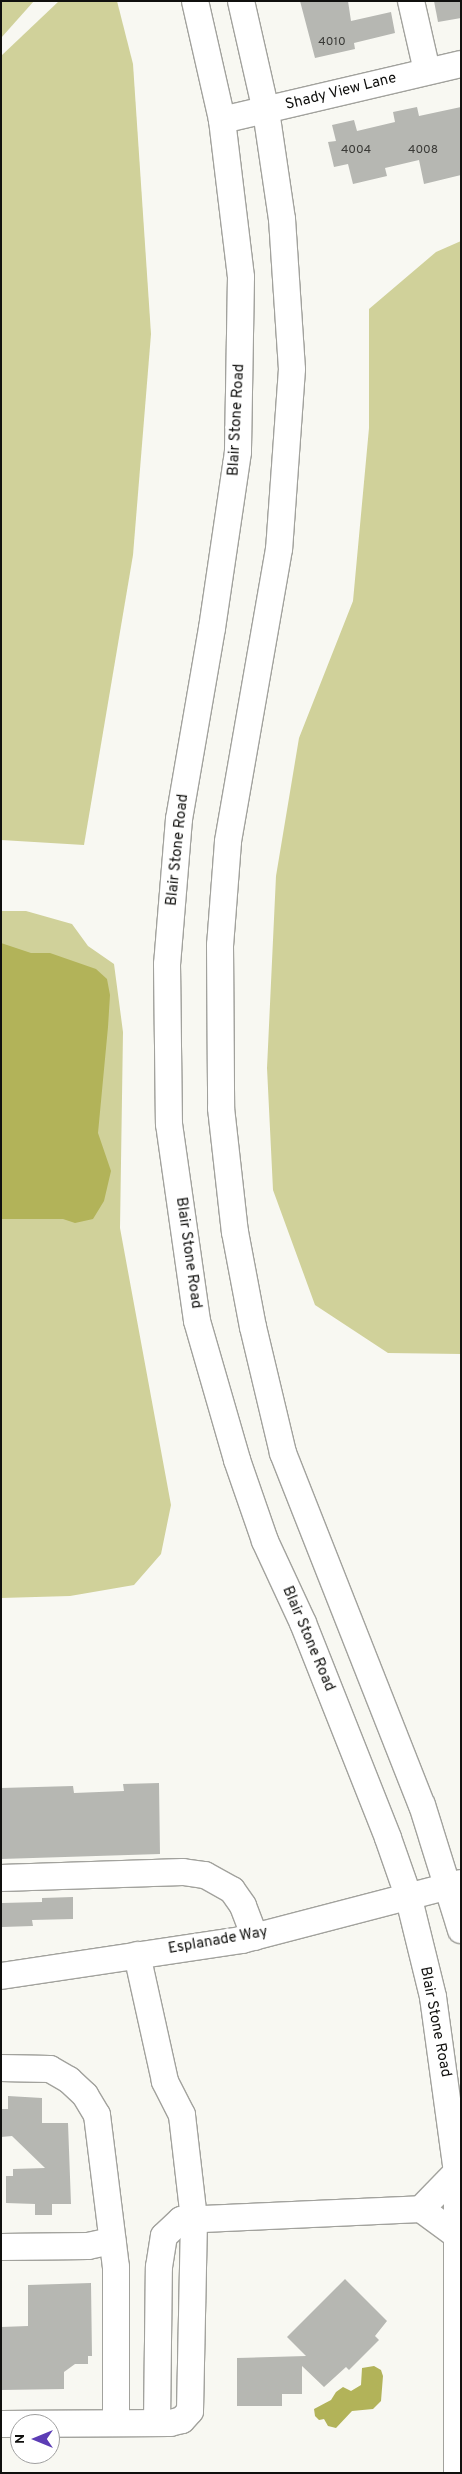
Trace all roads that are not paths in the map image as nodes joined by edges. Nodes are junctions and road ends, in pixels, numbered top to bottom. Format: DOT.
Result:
graph roads {
  1 [pos="195,1"];
  2 [pos="241,1"];
  3 [pos="411,1"];
  4 [pos="461,64"];
  5 [pos="427,71"];
  6 [pos="266,111"];
  7 [pos="222,120"];
  8 [pos="1,1878"];
  9 [pos="455,1884"];
  10 [pos="408,1895"];
  11 [pos="461,1930"];
  12 [pos="255,1937"];
  13 [pos="137,1955"];
  14 [pos="1,1976"];
  15 [pos="1,2068"];
  16 [pos="456,2124"];
  17 [pos="457,2172"];
  18 [pos="421,2210"];
  19 [pos="194,2219"];
  20 [pos="459,2237"];
  21 [pos="112,2241"];
  22 [pos="1,2247"];
  23 [pos="159,2319"];
  24 [pos="193,2319"];
  25 [pos="116,2423"];
  26 [pos="157,2423"];
  27 [pos="1,2424"];
  28 [pos="457,2473"];
  1 -- 7 [label="street, Blair Stone Road"];
  2 -- 6 [label="street"];
  3 -- 5 [label="street"];
  4 -- 5 [label="street, Shady View Lane"];
  5 -- 6 [label="street, Shady View Lane"];
  6 -- 7 [label="street, Shady View Lane"];
  6 -- 9 [label="street"];
  7 -- 10 [label="street, Blair Stone Road"];
  8 -- 12 [label="street"];
  9 -- 10 [label="street, Esplanade Way"];
  9 -- 11 [label="street"];
  10 -- 12 [label="street, Esplanade Way"];
  10 -- 16 [label="street, Blair Stone Road"];
  12 -- 13 [label="street, Esplanade Way"];
  13 -- 14 [label="street, Esplanade Way"];
  13 -- 19 [label="street"];
  15 -- 21 [label="street"];
  16 -- 17 [label="street, Blair Stone Road"];
  17 -- 18 [label="street"];
  17 -- 20 [label="street, Blair Stone Road"];
  18 -- 19 [label="street"];
  18 -- 20 [label="street"];
  19 -- 23 [label="street"];
  19 -- 24 [label="street"];
  20 -- 28 [label="street, Blair Stone Road"];
  21 -- 22 [label="street"];
  21 -- 25 [label="street"];
  23 -- 24 [label="street"];
  23 -- 26 [label="street"];
  24 -- 26 [label="street"];
  25 -- 26 [label="street"];
  25 -- 27 [label="street"];
}
